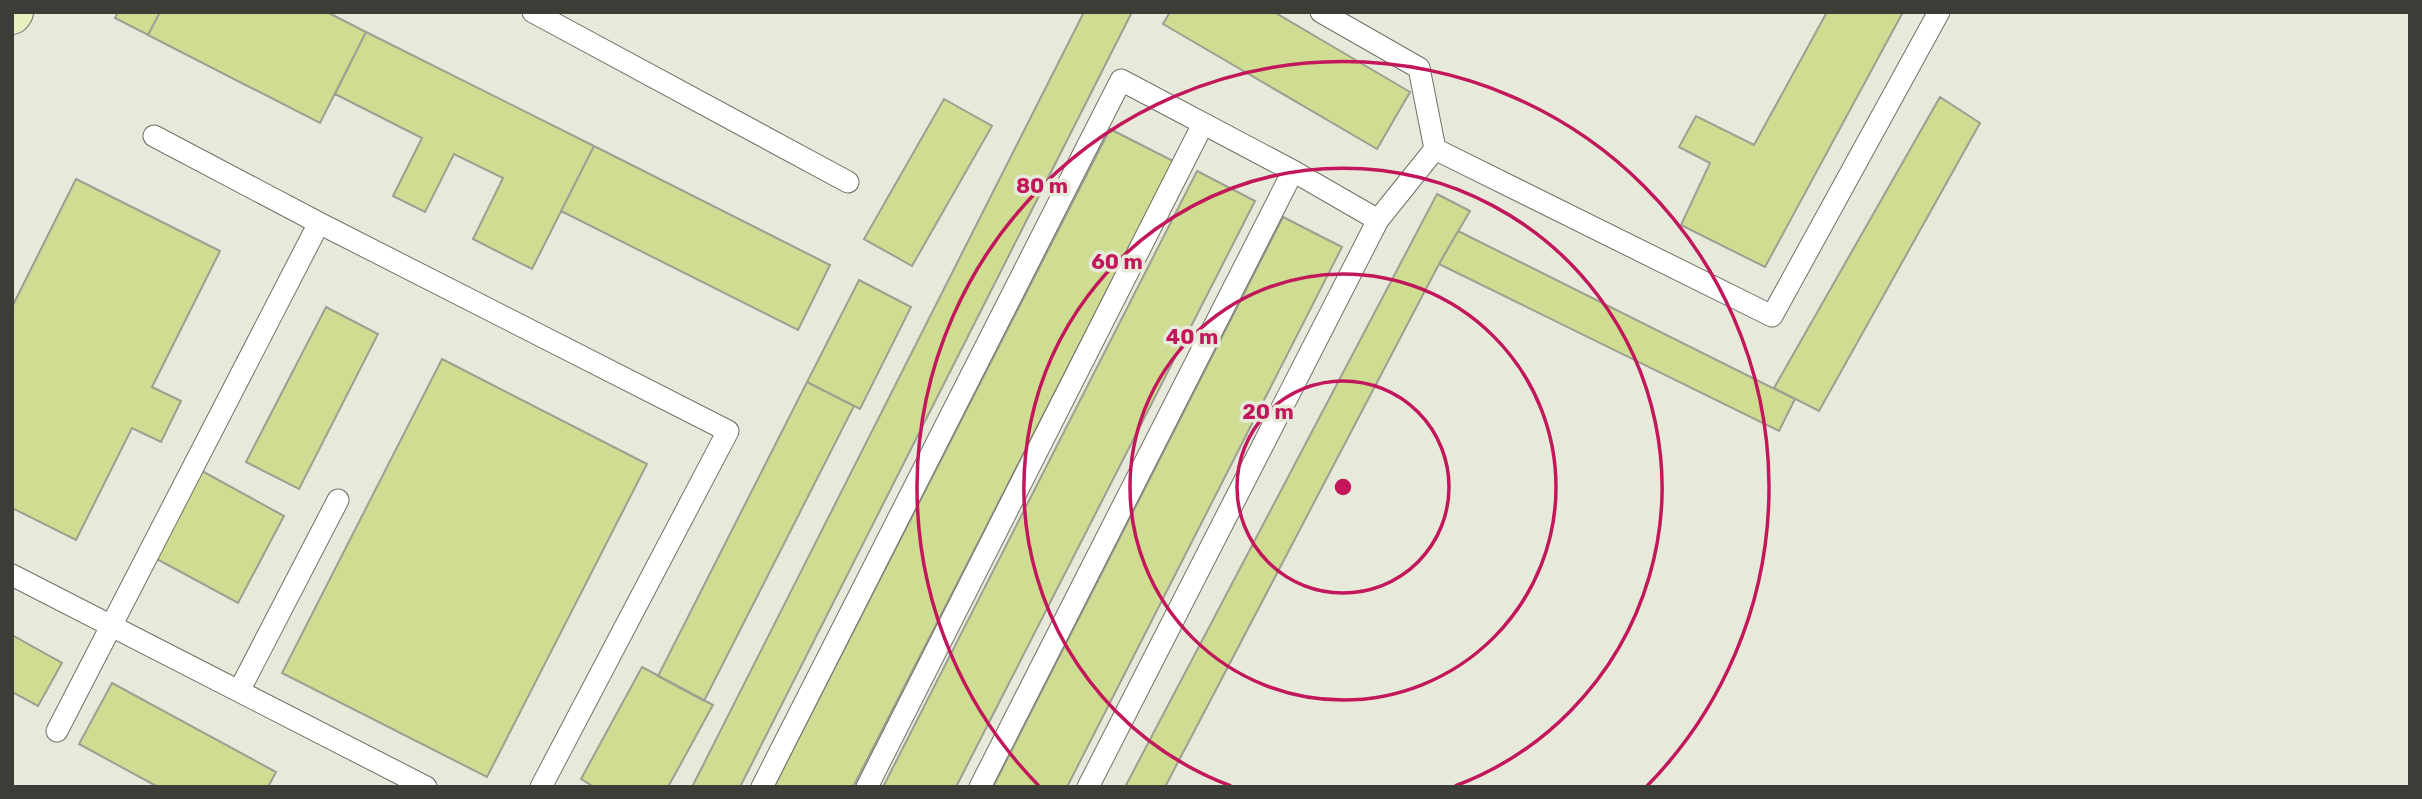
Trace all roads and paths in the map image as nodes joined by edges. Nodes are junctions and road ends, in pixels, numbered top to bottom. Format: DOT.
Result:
graph roads {
  1 [pos="533,12"];
  2 [pos="1321,12"];
  3 [pos="1939,12"];
  4 [pos="1203,124"];
  5 [pos="154,136"];
  6 [pos="1435,149"];
  7 [pos="1293,171"];
  8 [pos="848,182"];
  9 [pos="1378,220"];
  10 [pos="319,223"];
  11 [pos="338,500"];
  12 [pos="12,575"];
  13 [pos="113,626"];
  14 [pos="239,691"];
  15 [pos="57,731"];
  16 [pos="426,787"];
  17 [pos="541,787"];
  18 [pos="762,787"];
  19 [pos="866,787"];
  20 [pos="980,787"];
  21 [pos="1088,787"];
  1 -- 8 [label="lane"];
  2 -- 6 [label="lane"];
  3 -- 6 [label="lane"];
  4 -- 7 [label="lane"];
  4 -- 18 [label="lane"];
  4 -- 19 [label="lane"];
  5 -- 10 [label="lane"];
  6 -- 9 [label="lane"];
  7 -- 9 [label="lane"];
  7 -- 20 [label="lane"];
  9 -- 21 [label="lane"];
  10 -- 13 [label="lane"];
  10 -- 17 [label="lane"];
  11 -- 14 [label="lane"];
  12 -- 13 [label="lane"];
  13 -- 14 [label="lane"];
  13 -- 15 [label="lane"];
  14 -- 16 [label="lane"];
}
